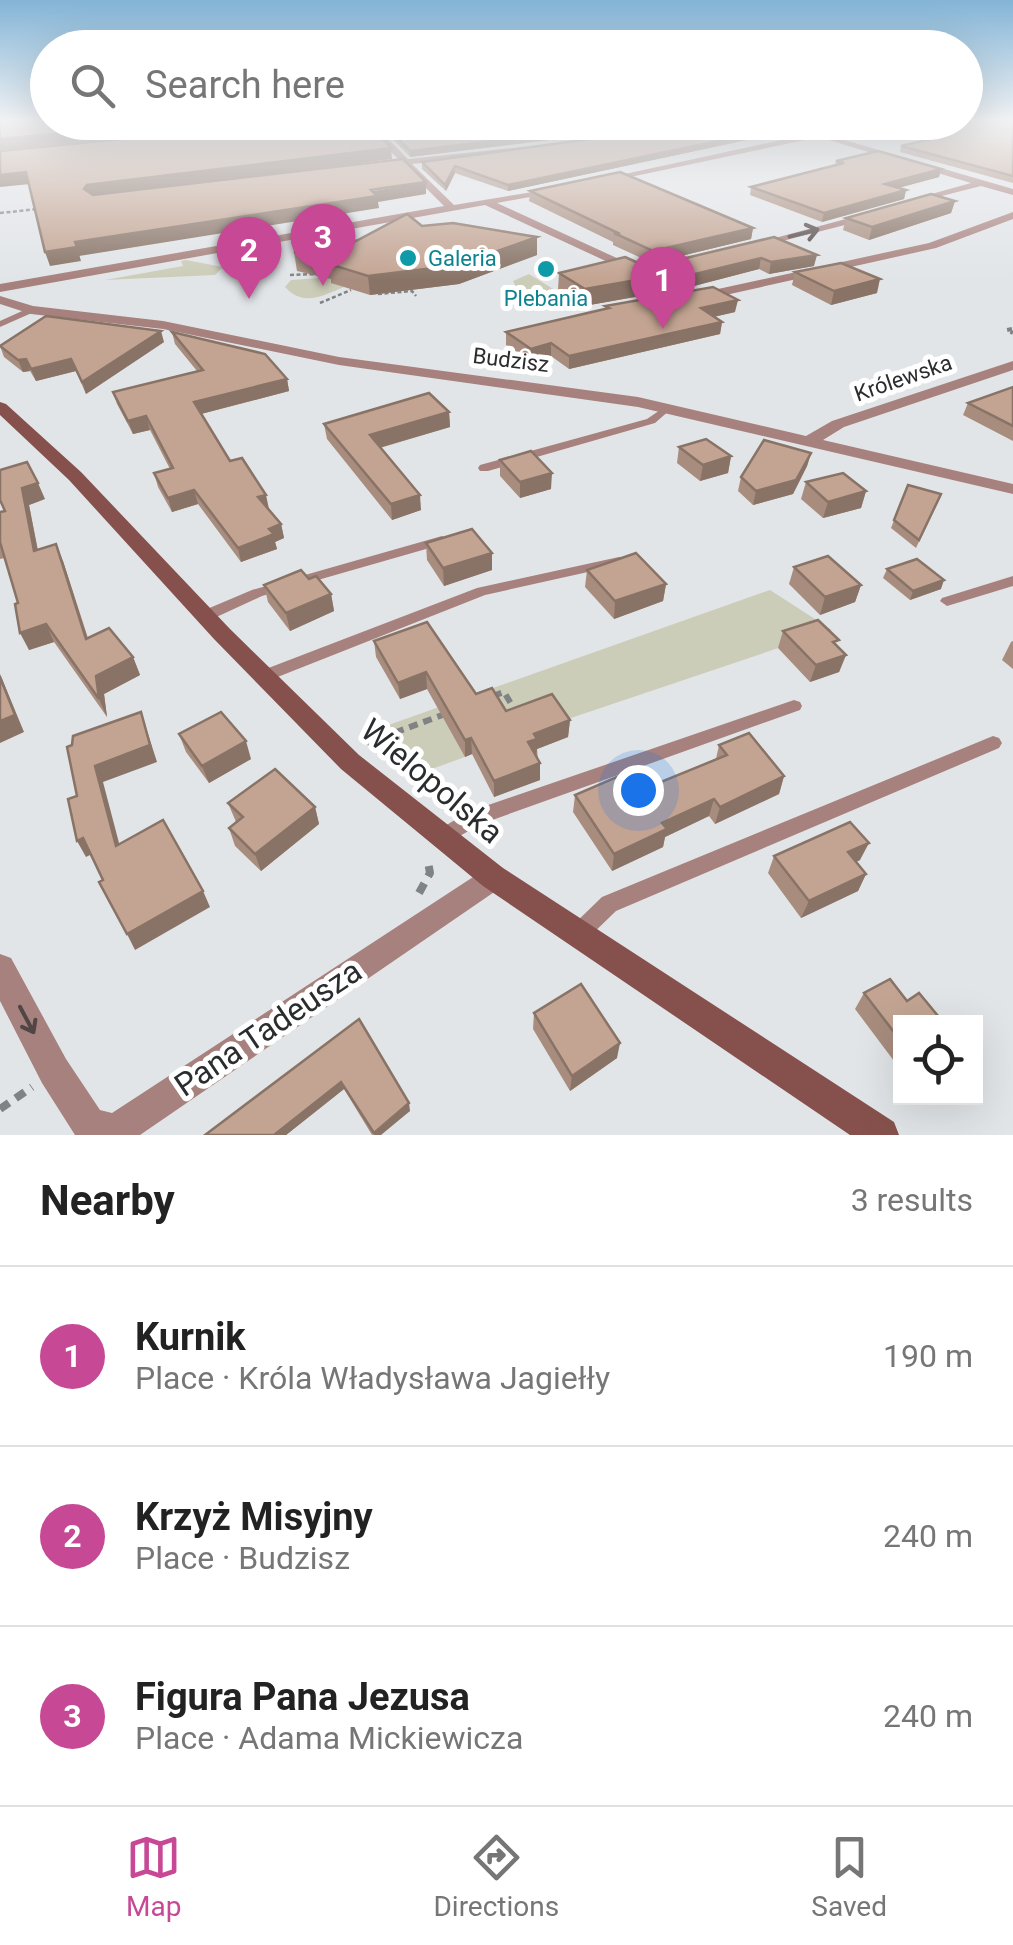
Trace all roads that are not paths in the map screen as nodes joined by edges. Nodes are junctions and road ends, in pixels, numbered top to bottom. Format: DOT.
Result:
graph roads {
  1 [pos="418,174"];
  2 [pos="630,174"];
  3 [pos="950,174"];
  4 [pos="1013,176"];
  5 [pos="591,182"];
  6 [pos="983,183"];
  7 [pos="559,189"];
  8 [pos="1013,192"];
  9 [pos="489,204"];
  10 [pos="906,205"];
  11 [pos="453,210"];
  12 [pos="888,210"];
  13 [pos="1013,215"];
  14 [pos="739,249"];
  15 [pos="663,268"];
  16 [pos="645,278"];
  17 [pos="0,288"];
  18 [pos="694,298"];
  19 [pos="0,300"];
  20 [pos="673,302"];
  21 [pos="32,310"];
  22 [pos="0,324"];
  23 [pos="1013,365"];
  24 [pos="0,407"];
  25 [pos="666,408"];
  26 [pos="812,440"];
  27 [pos="484,468"];
  28 [pos="1013,489"];
  29 [pos="467,534"];
  30 [pos="620,560"];
  31 [pos="1013,581"];
  32 [pos="948,602"];
  33 [pos="206,616"];
  34 [pos="264,676"];
  35 [pos="794,706"];
  36 [pos="993,743"];
  37 [pos="442,838"];
  38 [pos="492,876"];
  39 [pos="578,934"];
  40 [pos="0,969"];
  41 [pos="880,1135"];
  1 -- 11 [label="street"];
  2 -- 5 [label="street"];
  3 -- 6 [label="street"];
  4 -- 6 [label="street"];
  6 -- 8 [label="street"];
  6 -- 10 [label="street"];
  7 -- 9 [label="street"];
  9 -- 11 [label="street"];
  9 -- 16 [label="street"];
  11 -- 17 [label="street"];
  14 -- 12 [label="street, one-way"];
  13 -- 18 [label="street"];
  15 -- 16 [label="street"];
  16 -- 18 [label="street"];
  18 -- 20 [label="street"];
  19 -- 21 [label="street, Budzisz"];
  21 -- 22 [label="lane"];
  21 -- 25 [label="street, Budzisz"];
  23 -- 26 [label="street, Królewska"];
  24 -- 33 [label="street, Wielopolska"];
  25 -- 26 [label="street, Budzisz"];
  25 -- 27 [label="lane"];
  26 -- 28 [label="street, Budzisz"];
  29 -- 33 [label="lane"];
  30 -- 34 [label="lane"];
  31 -- 32 [label="lane"];
  33 -- 34 [label="street, Wielopolska"];
  34 -- 37 [label="street, Wielopolska"];
  35 -- 37 [label="lane"];
  36 -- 39 [label="lane"];
  37 -- 38 [label="street, Wielopolska"];
  38 -- 39 [label="street, Wielopolska"];
  40 -- 38 [label="street, Pana Tadeusza, one-way"];
  39 -- 41 [label="street, Wielopolska"];
}
